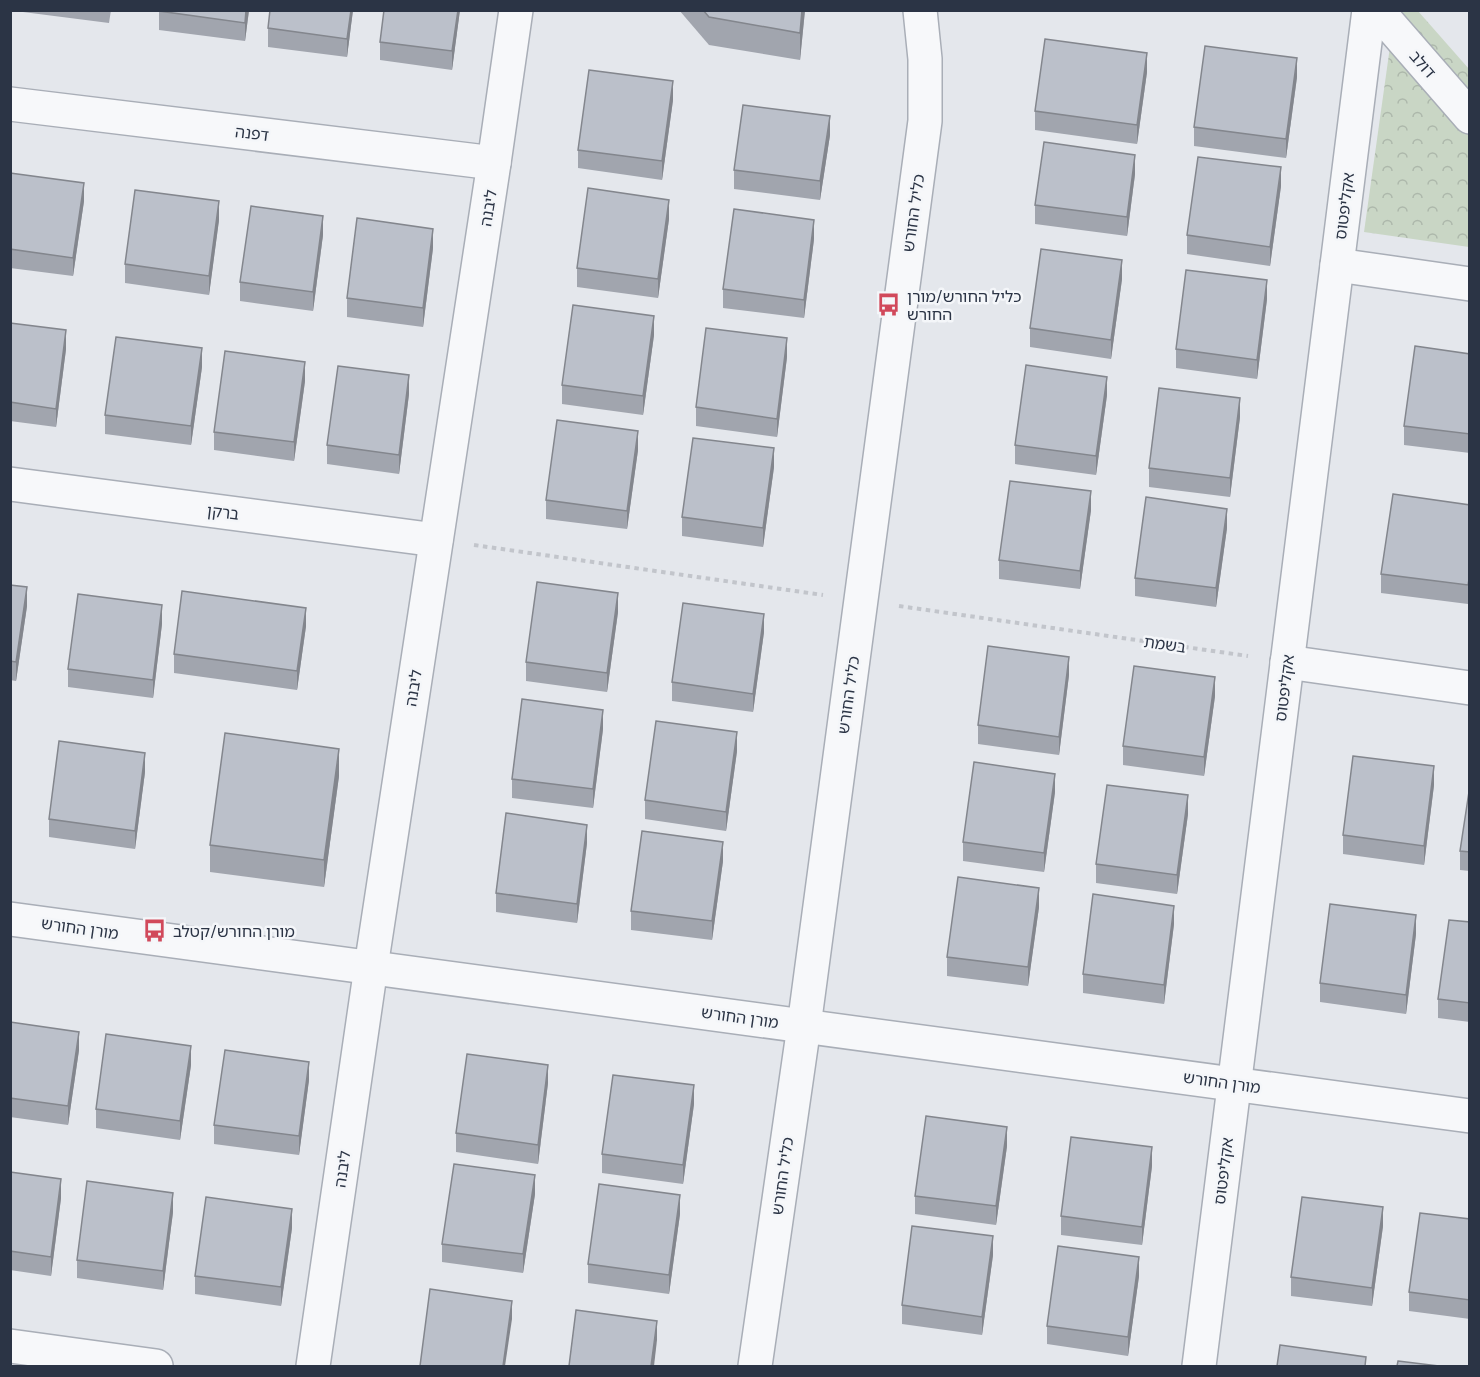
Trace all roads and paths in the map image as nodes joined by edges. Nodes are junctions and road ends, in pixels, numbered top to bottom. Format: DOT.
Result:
graph roads {
  1 [pos="516,10"];
  2 [pos="1369,10"];
  3 [pos="1377,10"];
  4 [pos="920,14"];
  5 [pos="10,104"];
  6 [pos="1470,117"];
  7 [pos="495,163"];
  8 [pos="1337,265"];
  9 [pos="1470,284"];
  10 [pos="10,484"];
  11 [pos="436,540"];
  12 [pos="861,600"];
  13 [pos="1287,662"];
  14 [pos="1470,688"];
  15 [pos="10,919"];
  16 [pos="371,967"];
  17 [pos="804,1026"];
  18 [pos="1234,1084"];
  19 [pos="1470,1116"];
  20 [pos="10,1346"];
  21 [pos="156,1366"];
  22 [pos="313,1366"];
  23 [pos="755,1366"];
  24 [pos="1199,1366"];
  1 -- 7 [label="street, ליבנה"];
  2 -- 8 [label="street, אקליפטוס"];
  3 -- 6 [label="street, דולב"];
  4 -- 12 [label="street, כליל החורש"];
  5 -- 7 [label="street, דפנה"];
  7 -- 11 [label="street, ליבנה"];
  8 -- 9 [label="street"];
  8 -- 13 [label="street, אקליפטוס"];
  10 -- 11 [label="street, ברקן"];
  11 -- 12 [label="path, בשמת"];
  11 -- 16 [label="street, ליבנה"];
  12 -- 13 [label="path, בשמת"];
  12 -- 17 [label="street, כליל החורש"];
  13 -- 14 [label="street"];
  13 -- 18 [label="street, אקליפטוס"];
  15 -- 16 [label="street, מורן החורש"];
  16 -- 17 [label="street, מורן החורש"];
  16 -- 22 [label="street, ליבנה"];
  17 -- 18 [label="street, מורן החורש"];
  17 -- 23 [label="street, כליל החורש"];
  18 -- 19 [label="street, מורן החורש"];
  18 -- 24 [label="street, אקליפטוס"];
  20 -- 21 [label="street"];
}
